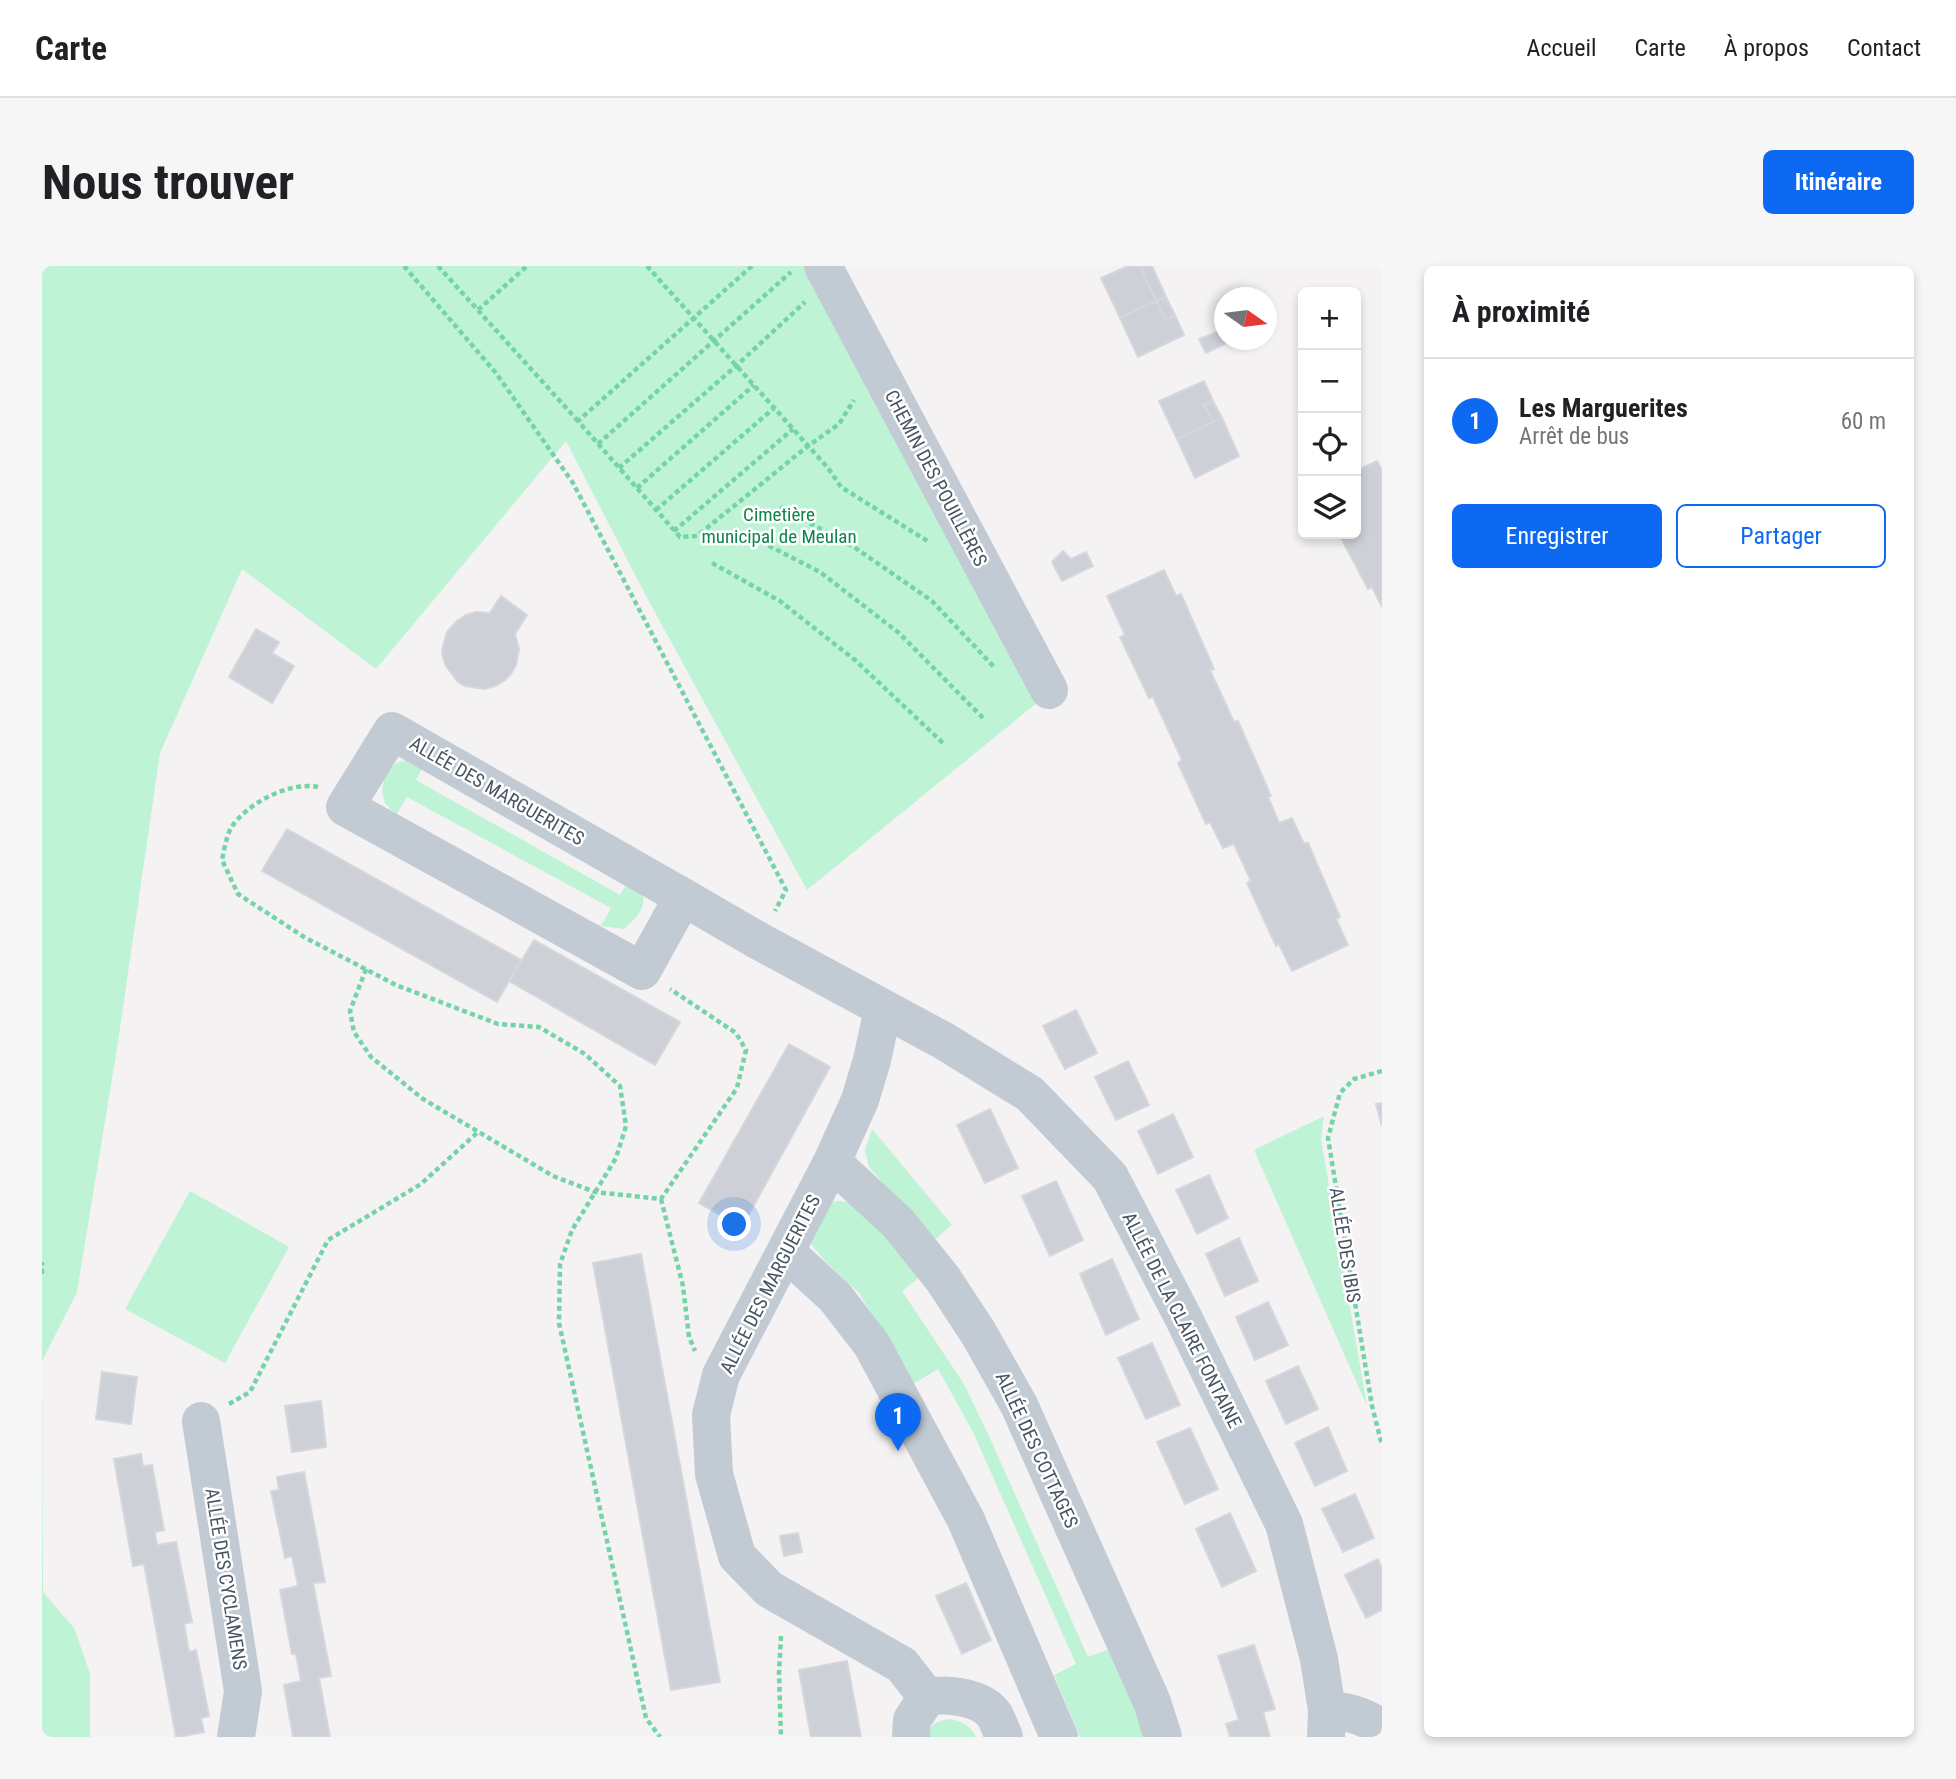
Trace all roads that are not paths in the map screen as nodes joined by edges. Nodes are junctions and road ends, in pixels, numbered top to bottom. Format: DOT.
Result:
graph roads {
  1 [pos="817,281"];
  2 [pos="1049,690"];
  3 [pos="683,897"];
  4 [pos="883,1009"];
  5 [pos="832,1162"];
  6 [pos="786,1252"];
  7 [pos="201,1421"];
  8 [pos="927,1698"];
  9 [pos="1326,1724"];
  10 [pos="1382,1729"];
  11 [pos="236,1737"];
  12 [pos="911,1737"];
  13 [pos="1004,1737"];
  14 [pos="1059,1737"];
  15 [pos="1163,1737"];
  1 -- 2 [label="street, CHEMIN DES POUILLÈRES"];
  3 -- 3 [label="street, ALLÉE DES MARGUERITES"];
  3 -- 4 [label="street, ALLÉE DES MARGUERITES"];
  4 -- 5 [label="street, ALLÉE DES MARGUERITES"];
  4 -- 9 [label="street, ALLÉE DE LA CLAIRE FONTAINE"];
  5 -- 6 [label="street, ALLÉE DES MARGUERITES"];
  5 -- 15 [label="street, ALLÉE DES COTTAGES"];
  6 -- 8 [label="street, ALLÉE DES MARGUERITES"];
  6 -- 14 [label="street"];
  7 -- 11 [label="street, ALLÉE DES CYCLAMENS"];
  8 -- 12 [label="street"];
  8 -- 13 [label="street"];
  9 -- 10 [label="street"];
}
